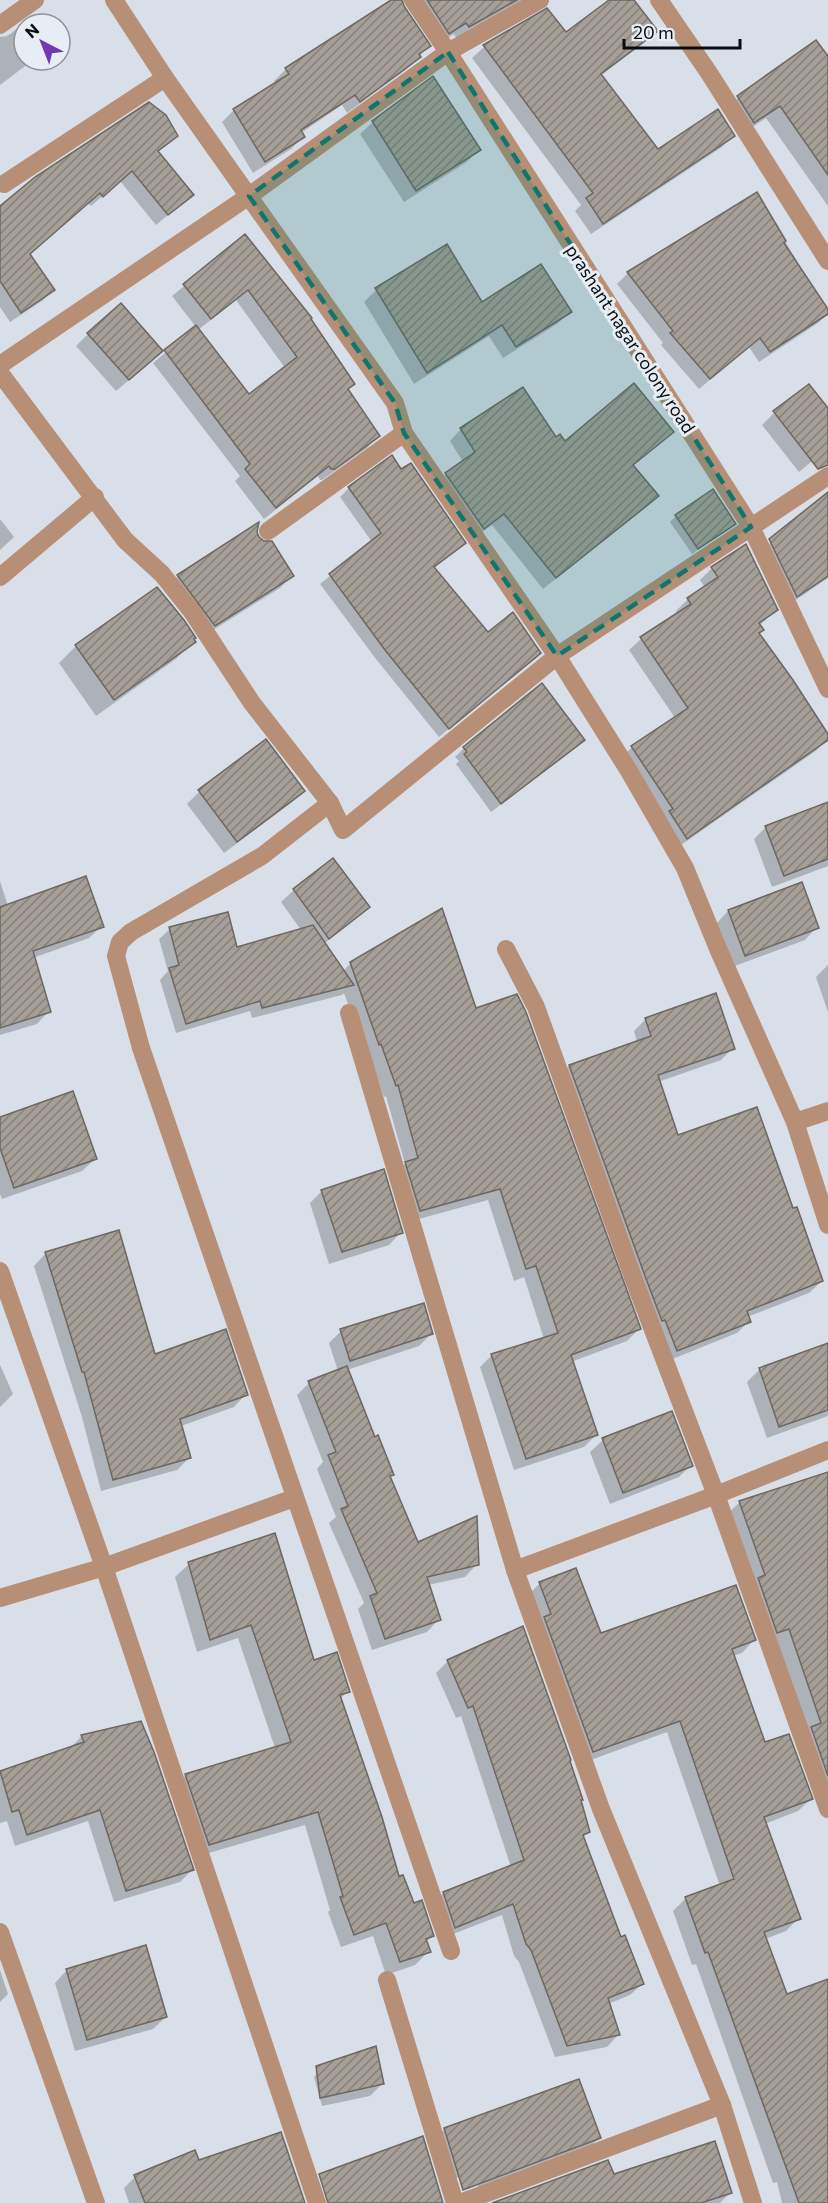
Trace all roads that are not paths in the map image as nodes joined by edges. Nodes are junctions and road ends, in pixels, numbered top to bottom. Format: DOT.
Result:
graph roads {
  1 [pos="35,0"];
  2 [pos="114,0"];
  3 [pos="413,0"];
  4 [pos="540,0"];
  5 [pos="659,0"];
  6 [pos="0,25"];
  7 [pos="448,52"];
  8 [pos="165,78"];
  9 [pos="4,184"];
  10 [pos="249,196"];
  11 [pos="828,261"];
  12 [pos="0,365"];
  13 [pos="0,374"];
  14 [pos="404,433"];
  15 [pos="828,476"];
  16 [pos="95,497"];
  17 [pos="751,526"];
  18 [pos="268,531"];
  19 [pos="0,577"];
  20 [pos="557,656"];
  21 [pos="828,689"];
  22 [pos="330,803"];
  23 [pos="506,949"];
  24 [pos="349,1012"];
  25 [pos="828,1111"];
  26 [pos="795,1122"];
  27 [pos="828,1225"];
  28 [pos="0,1271"];
  29 [pos="828,1450"];
  30 [pos="716,1495"];
  31 [pos="294,1498"];
  32 [pos="104,1568"];
  33 [pos="515,1570"];
  34 [pos="0,1598"];
  35 [pos="828,1809"];
  36 [pos="0,1932"];
  37 [pos="451,1951"];
  38 [pos="387,1980"];
  39 [pos="722,2106"];
  40 [pos="96,2203"];
  41 [pos="317,2203"];
  42 [pos="455,2203"];
  43 [pos="460,2203"];
  44 [pos="753,2203"];
  1 -- 6 [label="street"];
  2 -- 8 [label="street"];
  3 -- 7 [label="street, prashant nagar colony road"];
  4 -- 7 [label="street"];
  5 -- 11 [label="street"];
  7 -- 10 [label="street"];
  7 -- 17 [label="street, prashant nagar colony road"];
  8 -- 9 [label="street"];
  8 -- 10 [label="street"];
  10 -- 12 [label="street"];
  10 -- 14 [label="street"];
  13 -- 16 [label="street"];
  14 -- 18 [label="street"];
  14 -- 20 [label="street"];
  15 -- 17 [label="street"];
  16 -- 19 [label="street"];
  16 -- 22 [label="street"];
  17 -- 20 [label="street"];
  17 -- 21 [label="street, prashant nagar colony road"];
  20 -- 22 [label="street"];
  20 -- 26 [label="street"];
  22 -- 31 [label="street"];
  23 -- 30 [label="street"];
  24 -- 33 [label="street"];
  25 -- 26 [label="street"];
  26 -- 27 [label="street"];
  28 -- 32 [label="street"];
  29 -- 30 [label="street"];
  30 -- 33 [label="street"];
  30 -- 35 [label="street"];
  31 -- 32 [label="street"];
  31 -- 37 [label="street"];
  32 -- 34 [label="street"];
  32 -- 41 [label="street"];
  33 -- 39 [label="street"];
  36 -- 40 [label="street"];
  38 -- 42 [label="street"];
  39 -- 43 [label="street"];
  39 -- 44 [label="street"];
}
